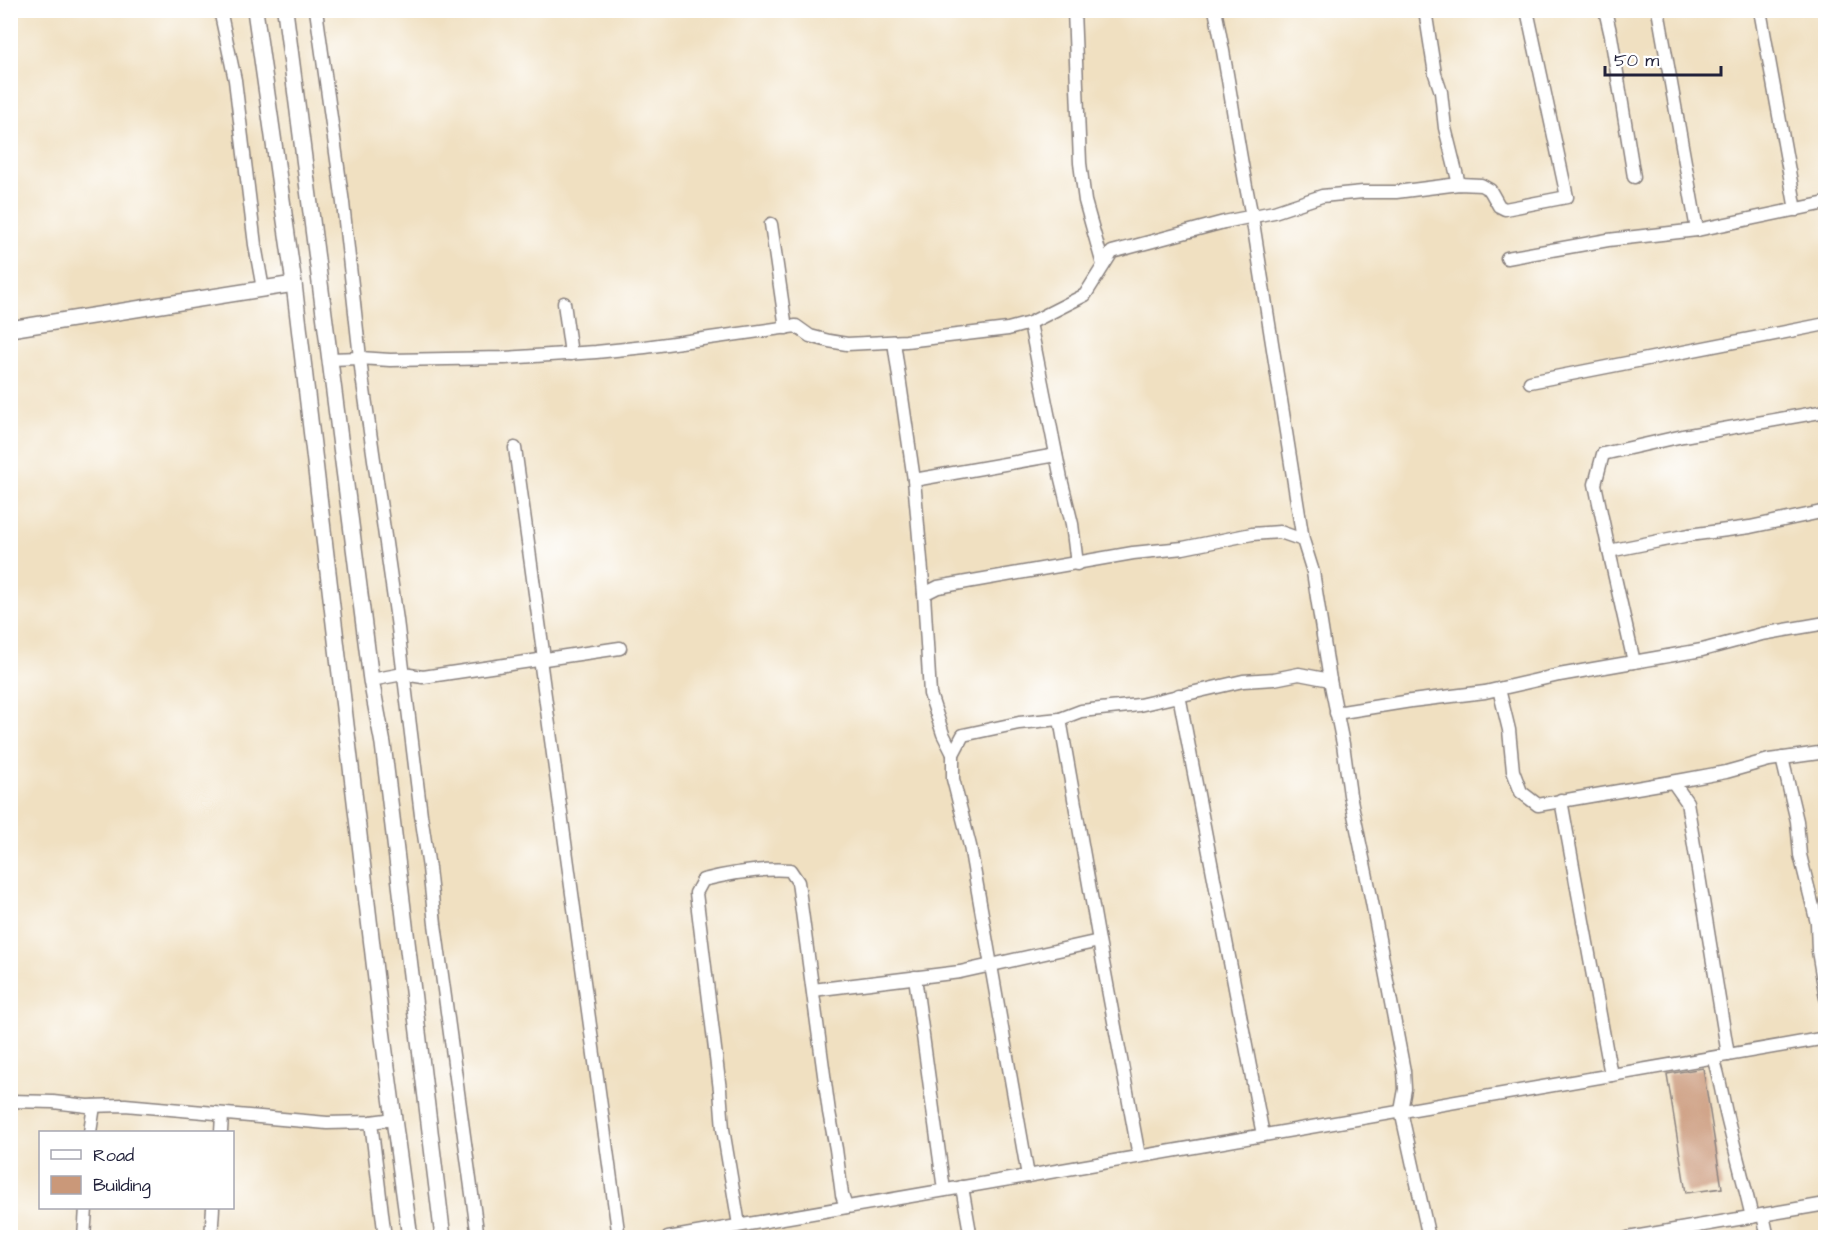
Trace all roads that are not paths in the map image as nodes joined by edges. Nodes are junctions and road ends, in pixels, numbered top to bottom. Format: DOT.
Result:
graph roads {
  1 [pos="220,10"];
  2 [pos="255,10"];
  3 [pos="285,10"];
  4 [pos="316,10"];
  5 [pos="1074,10"];
  6 [pos="1215,10"];
  7 [pos="1425,10"];
  8 [pos="1527,10"];
  9 [pos="1605,10"];
  10 [pos="1658,10"];
  11 [pos="1760,10"];
  12 [pos="1634,177"];
  13 [pos="1459,184"];
  14 [pos="1826,203"];
  15 [pos="1796,210"];
  16 [pos="1252,216"];
  17 [pos="771,224"];
  18 [pos="1697,230"];
  19 [pos="1507,258"];
  20 [pos="1103,265"];
  21 [pos="294,284"];
  22 [pos="263,289"];
  23 [pos="564,303"];
  24 [pos="1030,323"];
  25 [pos="1826,324"];
  26 [pos="786,328"];
  27 [pos="10,329"];
  28 [pos="894,342"];
  29 [pos="571,354"];
  30 [pos="360,358"];
  31 [pos="330,359"];
  32 [pos="303,363"];
  33 [pos="1530,381"];
  34 [pos="1826,411"];
  35 [pos="515,448"];
  36 [pos="1056,455"];
  37 [pos="914,480"];
  38 [pos="1826,511"];
  39 [pos="1303,540"];
  40 [pos="1609,551"];
  41 [pos="1077,564"];
  42 [pos="924,594"];
  43 [pos="1826,623"];
  44 [pos="620,648"];
  45 [pos="542,659"];
  46 [pos="1634,662"];
  47 [pos="403,674"];
  48 [pos="371,680"];
  49 [pos="1330,680"];
  50 [pos="1499,689"];
  51 [pos="1179,694"];
  52 [pos="1336,713"];
  53 [pos="1060,719"];
  54 [pos="1826,752"];
  55 [pos="952,754"];
  56 [pos="1782,758"];
  57 [pos="1673,782"];
  58 [pos="1561,800"];
  59 [pos="1099,941"];
  60 [pos="990,964"];
  61 [pos="915,977"];
  62 [pos="813,990"];
  63 [pos="1826,998"];
  64 [pos="1826,1038"];
  65 [pos="1728,1055"];
  66 [pos="1713,1058"];
  67 [pos="1611,1075"];
  68 [pos="10,1101"];
  69 [pos="94,1106"];
  70 [pos="1401,1111"];
  71 [pos="222,1115"];
  72 [pos="394,1119"];
  73 [pos="371,1122"];
  74 [pos="90,1131"];
  75 [pos="221,1131"];
  76 [pos="1263,1135"];
  77 [pos="1138,1156"];
  78 [pos="1028,1176"];
  79 [pos="962,1187"];
  80 [pos="944,1190"];
  81 [pos="1826,1204"];
  82 [pos="846,1207"];
  83 [pos="86,1209"];
  84 [pos="213,1209"];
  85 [pos="1757,1216"];
  86 [pos="739,1225"];
  87 [pos="1649,1236"];
  88 [pos="84,1238"];
  89 [pos="211,1238"];
  90 [pos="385,1238"];
  91 [pos="410,1238"];
  92 [pos="443,1238"];
  93 [pos="478,1238"];
  94 [pos="619,1238"];
  95 [pos="668,1238"];
  96 [pos="971,1238"];
  97 [pos="1429,1238"];
  98 [pos="1628,1238"];
  99 [pos="1768,1238"];
  1 -- 22 [label="street"];
  2 -- 21 [label="street"];
  3 -- 31 [label="street"];
  4 -- 30 [label="street"];
  5 -- 20 [label="street"];
  6 -- 16 [label="street"];
  7 -- 13 [label="street"];
  8 -- 13 [label="street"];
  9 -- 12 [label="street"];
  10 -- 18 [label="street"];
  11 -- 15 [label="street"];
  13 -- 16 [label="street"];
  14 -- 15 [label="street"];
  15 -- 18 [label="street"];
  16 -- 20 [label="street"];
  16 -- 39 [label="street"];
  17 -- 26 [label="street"];
  18 -- 19 [label="street"];
  20 -- 24 [label="street"];
  21 -- 22 [label="street"];
  21 -- 32 [label="street"];
  22 -- 27 [label="street"];
  23 -- 29 [label="street"];
  24 -- 28 [label="street"];
  24 -- 36 [label="street"];
  25 -- 33 [label="street"];
  26 -- 28 [label="street"];
  26 -- 29 [label="street"];
  28 -- 37 [label="street"];
  29 -- 30 [label="street"];
  30 -- 31 [label="street"];
  30 -- 47 [label="street"];
  31 -- 32 [label="street"];
  31 -- 48 [label="street"];
  32 -- 72 [label="street"];
  34 -- 40 [label="street"];
  35 -- 45 [label="street"];
  36 -- 37 [label="street"];
  36 -- 41 [label="street"];
  37 -- 42 [label="street"];
  38 -- 40 [label="street"];
  39 -- 41 [label="street"];
  39 -- 49 [label="street"];
  40 -- 46 [label="street"];
  41 -- 42 [label="street"];
  42 -- 55 [label="street"];
  43 -- 46 [label="street"];
  44 -- 45 [label="street"];
  45 -- 47 [label="street"];
  45 -- 94 [label="street"];
  46 -- 50 [label="street"];
  47 -- 48 [label="street"];
  47 -- 93 [label="street"];
  48 -- 92 [label="street"];
  49 -- 51 [label="street"];
  49 -- 52 [label="street"];
  50 -- 52 [label="street"];
  50 -- 58 [label="street"];
  51 -- 53 [label="street"];
  51 -- 76 [label="street"];
  52 -- 70 [label="street"];
  53 -- 55 [label="street"];
  53 -- 59 [label="street"];
  54 -- 56 [label="street"];
  55 -- 60 [label="street"];
  56 -- 57 [label="street"];
  56 -- 63 [label="street"];
  57 -- 58 [label="street"];
  57 -- 65 [label="street"];
  58 -- 67 [label="street"];
  59 -- 60 [label="street"];
  59 -- 77 [label="street"];
  60 -- 61 [label="street"];
  60 -- 78 [label="street"];
  61 -- 62 [label="street"];
  61 -- 80 [label="street"];
  62 -- 82 [label="street"];
  62 -- 86 [label="street"];
  64 -- 65 [label="street"];
  65 -- 66 [label="street"];
  66 -- 67 [label="street"];
  66 -- 85 [label="street"];
  67 -- 70 [label="street"];
  68 -- 69 [label="street"];
  69 -- 71 [label="street"];
  69 -- 74 [label="street"];
  70 -- 76 [label="street"];
  70 -- 97 [label="street"];
  71 -- 73 [label="street"];
  71 -- 75 [label="street"];
  72 -- 73 [label="street"];
  72 -- 91 [label="street"];
  73 -- 90 [label="street"];
  76 -- 77 [label="street"];
  77 -- 78 [label="street"];
  78 -- 79 [label="street"];
  79 -- 80 [label="street"];
  79 -- 96 [label="street"];
  80 -- 82 [label="street"];
  81 -- 85 [label="street"];
  82 -- 86 [label="street"];
  83 -- 88 [label="street"];
  84 -- 89 [label="street"];
  85 -- 87 [label="street"];
  85 -- 99 [label="street"];
  86 -- 95 [label="street"];
  87 -- 98 [label="street"];
}
